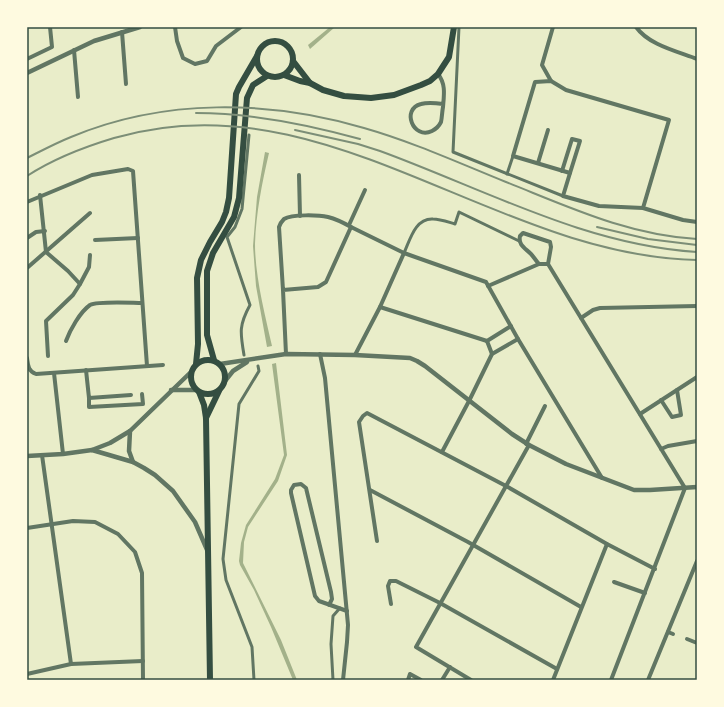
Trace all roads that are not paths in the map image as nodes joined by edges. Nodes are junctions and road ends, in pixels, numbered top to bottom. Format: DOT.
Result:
graph roads {
  1 [pos="50,27"];
  2 [pos="140,27"];
  3 [pos="175,27"];
  4 [pos="241,27"];
  5 [pos="454,27"];
  6 [pos="459,27"];
  7 [pos="553,27"];
  8 [pos="636,27"];
  9 [pos="122,32"];
  10 [pos="74,50"];
  11 [pos="257,56"];
  12 [pos="27,59"];
  13 [pos="697,59"];
  14 [pos="293,61"];
  15 [pos="27,73"];
  16 [pos="438,74"];
  17 [pos="267,76"];
  18 [pos="284,76"];
  19 [pos="551,82"];
  20 [pos="310,83"];
  21 [pos="126,84"];
  22 [pos="78,97"];
  23 [pos="443,104"];
  24 [pos="548,130"];
  25 [pos="250,135"];
  26 [pos="513,156"];
  27 [pos="538,163"];
  28 [pos="562,171"];
  29 [pos="570,173"];
  30 [pos="507,174"];
  31 [pos="299,175"];
  32 [pos="365,190"];
  33 [pos="40,195"];
  34 [pos="563,196"];
  35 [pos="27,202"];
  36 [pos="643,208"];
  37 [pos="90,213"];
  38 [pos="300,216"];
  39 [pos="697,222"];
  40 [pos="350,226"];
  41 [pos="45,231"];
  42 [pos="27,238"];
  43 [pos="138,238"];
  44 [pos="95,240"];
  45 [pos="519,241"];
  46 [pos="46,252"];
  47 [pos="404,253"];
  48 [pos="90,255"];
  49 [pos="539,264"];
  50 [pos="548,264"];
  51 [pos="27,268"];
  52 [pos="80,284"];
  53 [pos="488,286"];
  54 [pos="284,290"];
  55 [pos="142,303"];
  56 [pos="380,306"];
  57 [pos="697,306"];
  58 [pos="581,318"];
  59 [pos="511,326"];
  60 [pos="518,338"];
  61 [pos="66,341"];
  62 [pos="487,342"];
  63 [pos="286,354"];
  64 [pos="320,354"];
  65 [pos="492,354"];
  66 [pos="244,355"];
  67 [pos="355,355"];
  68 [pos="48,356"];
  69 [pos="27,358"];
  70 [pos="214,360"];
  71 [pos="248,361"];
  72 [pos="196,364"];
  73 [pos="220,364"];
  74 [pos="163,365"];
  75 [pos="147,366"];
  76 [pos="258,366"];
  77 [pos="86,370"];
  78 [pos="192,371"];
  79 [pos="54,373"];
  80 [pos="697,377"];
  81 [pos="226,381"];
  82 [pos="171,390"];
  83 [pos="677,390"];
  84 [pos="198,391"];
  85 [pos="219,391"];
  86 [pos="142,394"];
  87 [pos="131,395"];
  88 [pos="89,398"];
  89 [pos="661,400"];
  90 [pos="469,401"];
  91 [pos="545,406"];
  92 [pos="640,414"];
  93 [pos="206,418"];
  94 [pos="130,431"];
  95 [pos="697,441"];
  96 [pos="527,444"];
  97 [pos="661,449"];
  98 [pos="92,450"];
  99 [pos="442,452"];
  100 [pos="63,454"];
  101 [pos="42,455"];
  102 [pos="27,456"];
  103 [pos="133,462"];
  104 [pos="602,478"];
  105 [pos="506,486"];
  106 [pos="697,487"];
  107 [pos="685,488"];
  108 [pos="370,490"];
  109 [pos="51,525"];
  110 [pos="27,528"];
  111 [pos="377,541"];
  112 [pos="607,544"];
  113 [pos="473,545"];
  114 [pos="208,552"];
  115 [pos="697,562"];
  116 [pos="655,569"];
  117 [pos="614,582"];
  118 [pos="645,593"];
  119 [pos="440,603"];
  120 [pos="391,604"];
  121 [pos="329,605"];
  122 [pos="581,607"];
  123 [pos="340,608"];
  124 [pos="347,610"];
  125 [pos="668,632"];
  126 [pos="673,634"];
  127 [pos="687,639"];
  128 [pos="697,643"];
  129 [pos="143,661"];
  130 [pos="71,664"];
  131 [pos="450,667"];
  132 [pos="557,670"];
  133 [pos="27,674"];
  134 [pos="143,680"];
  135 [pos="210,680"];
  136 [pos="254,680"];
  137 [pos="333,680"];
  138 [pos="343,680"];
  139 [pos="408,680"];
  140 [pos="421,680"];
  141 [pos="442,680"];
  142 [pos="471,680"];
  143 [pos="553,680"];
  144 [pos="611,680"];
  145 [pos="648,680"];
  1 -- 12 [label="street"];
  2 -- 9 [label="street"];
  3 -- 4 [label="street"];
  5 -- 16 [label="main road"];
  6 -- 30 [label="street"];
  7 -- 19 [label="street"];
  8 -- 13 [label="street"];
  9 -- 10 [label="street"];
  9 -- 21 [label="street"];
  10 -- 15 [label="street"];
  10 -- 22 [label="street"];
  11 -- 14 [label="main road"];
  11 -- 17 [label="main road"];
  11 -- 72 [label="main road"];
  14 -- 18 [label="main road"];
  14 -- 20 [label="main road"];
  16 -- 20 [label="main road"];
  16 -- 23 [label="street"];
  17 -- 18 [label="main road"];
  17 -- 70 [label="main road"];
  18 -- 20 [label="main road"];
  19 -- 26 [label="street"];
  19 -- 36 [label="street"];
  23 -- 23 [label="street"];
  24 -- 27 [label="street"];
  25 -- 66 [label="street"];
  26 -- 27 [label="street"];
  26 -- 30 [label="street"];
  27 -- 28 [label="street"];
  28 -- 29 [label="street"];
  28 -- 29 [label="street"];
  29 -- 34 [label="street"];
  30 -- 34 [label="street"];
  31 -- 38 [label="street"];
  32 -- 40 [label="street"];
  33 -- 35 [label="street"];
  33 -- 41 [label="street"];
  33 -- 43 [label="street"];
  34 -- 36 [label="street"];
  36 -- 39 [label="street"];
  37 -- 46 [label="street"];
  38 -- 40 [label="street"];
  38 -- 54 [label="street"];
  40 -- 47 [label="street"];
  40 -- 54 [label="street"];
  41 -- 42 [label="street"];
  41 -- 46 [label="street"];
  43 -- 44 [label="street"];
  43 -- 55 [label="street"];
  45 -- 47 [label="street"];
  45 -- 49 [label="street"];
  45 -- 50 [label="street"];
  46 -- 51 [label="street"];
  46 -- 52 [label="street"];
  47 -- 53 [label="street"];
  47 -- 56 [label="street"];
  48 -- 52 [label="street"];
  49 -- 50 [label="street"];
  49 -- 53 [label="street"];
  50 -- 58 [label="street"];
  52 -- 68 [label="street"];
  53 -- 59 [label="street"];
  54 -- 63 [label="street"];
  55 -- 61 [label="street"];
  55 -- 75 [label="street"];
  56 -- 62 [label="street"];
  56 -- 67 [label="street"];
  57 -- 58 [label="street"];
  58 -- 92 [label="street"];
  59 -- 60 [label="street"];
  59 -- 62 [label="street"];
  60 -- 65 [label="street"];
  60 -- 104 [label="street"];
  62 -- 65 [label="street"];
  63 -- 64 [label="street"];
  63 -- 71 [label="street"];
  64 -- 67 [label="street"];
  64 -- 124 [label="street"];
  65 -- 90 [label="street"];
  67 -- 90 [label="street"];
  69 -- 79 [label="street"];
  70 -- 72 [label="main road"];
  70 -- 73 [label="main road"];
  71 -- 73 [label="street"];
  71 -- 81 [label="street"];
  72 -- 78 [label="main road"];
  73 -- 81 [label="main road"];
  74 -- 75 [label="street"];
  75 -- 77 [label="street"];
  76 -- 136 [label="street"];
  77 -- 79 [label="street"];
  77 -- 88 [label="street"];
  78 -- 82 [label="street"];
  78 -- 84 [label="main road"];
  79 -- 100 [label="street"];
  80 -- 83 [label="street"];
  81 -- 85 [label="main road"];
  82 -- 84 [label="street"];
  82 -- 94 [label="street"];
  83 -- 89 [label="street"];
  83 -- 89 [label="street"];
  84 -- 85 [label="main road"];
  84 -- 93 [label="main road"];
  85 -- 93 [label="main road"];
  86 -- 88 [label="street"];
  87 -- 88 [label="street"];
  89 -- 92 [label="street"];
  90 -- 96 [label="street"];
  90 -- 99 [label="street"];
  91 -- 96 [label="street"];
  92 -- 97 [label="street"];
  93 -- 114 [label="main road"];
  94 -- 98 [label="street"];
  94 -- 103 [label="street"];
  95 -- 97 [label="street"];
  96 -- 104 [label="street"];
  96 -- 105 [label="street"];
  97 -- 107 [label="street"];
  98 -- 100 [label="street"];
  98 -- 103 [label="street"];
  99 -- 105 [label="street"];
  99 -- 108 [label="street"];
  100 -- 101 [label="street"];
  101 -- 102 [label="street"];
  101 -- 109 [label="street"];
  103 -- 114 [label="street"];
  104 -- 107 [label="street"];
  105 -- 112 [label="street"];
  105 -- 113 [label="street"];
  106 -- 107 [label="street"];
  107 -- 116 [label="street"];
  108 -- 111 [label="street"];
  108 -- 113 [label="street"];
  109 -- 110 [label="street"];
  109 -- 129 [label="street"];
  109 -- 130 [label="street"];
  112 -- 116 [label="street"];
  112 -- 122 [label="street"];
  113 -- 119 [label="street"];
  113 -- 122 [label="street"];
  114 -- 135 [label="main road"];
  115 -- 125 [label="street"];
  116 -- 118 [label="street"];
  117 -- 118 [label="street"];
  118 -- 144 [label="street"];
  119 -- 120 [label="street"];
  119 -- 131 [label="street"];
  119 -- 132 [label="street"];
  121 -- 121 [label="street"];
  121 -- 123 [label="street"];
  122 -- 132 [label="street"];
  123 -- 124 [label="street"];
  123 -- 137 [label="street"];
  124 -- 138 [label="street"];
  125 -- 126 [label="street"];
  125 -- 145 [label="street"];
  127 -- 128 [label="street"];
  129 -- 130 [label="street"];
  129 -- 134 [label="street"];
  130 -- 133 [label="street"];
  131 -- 141 [label="street"];
  131 -- 142 [label="street"];
  132 -- 143 [label="street"];
  139 -- 140 [label="street"];
}
